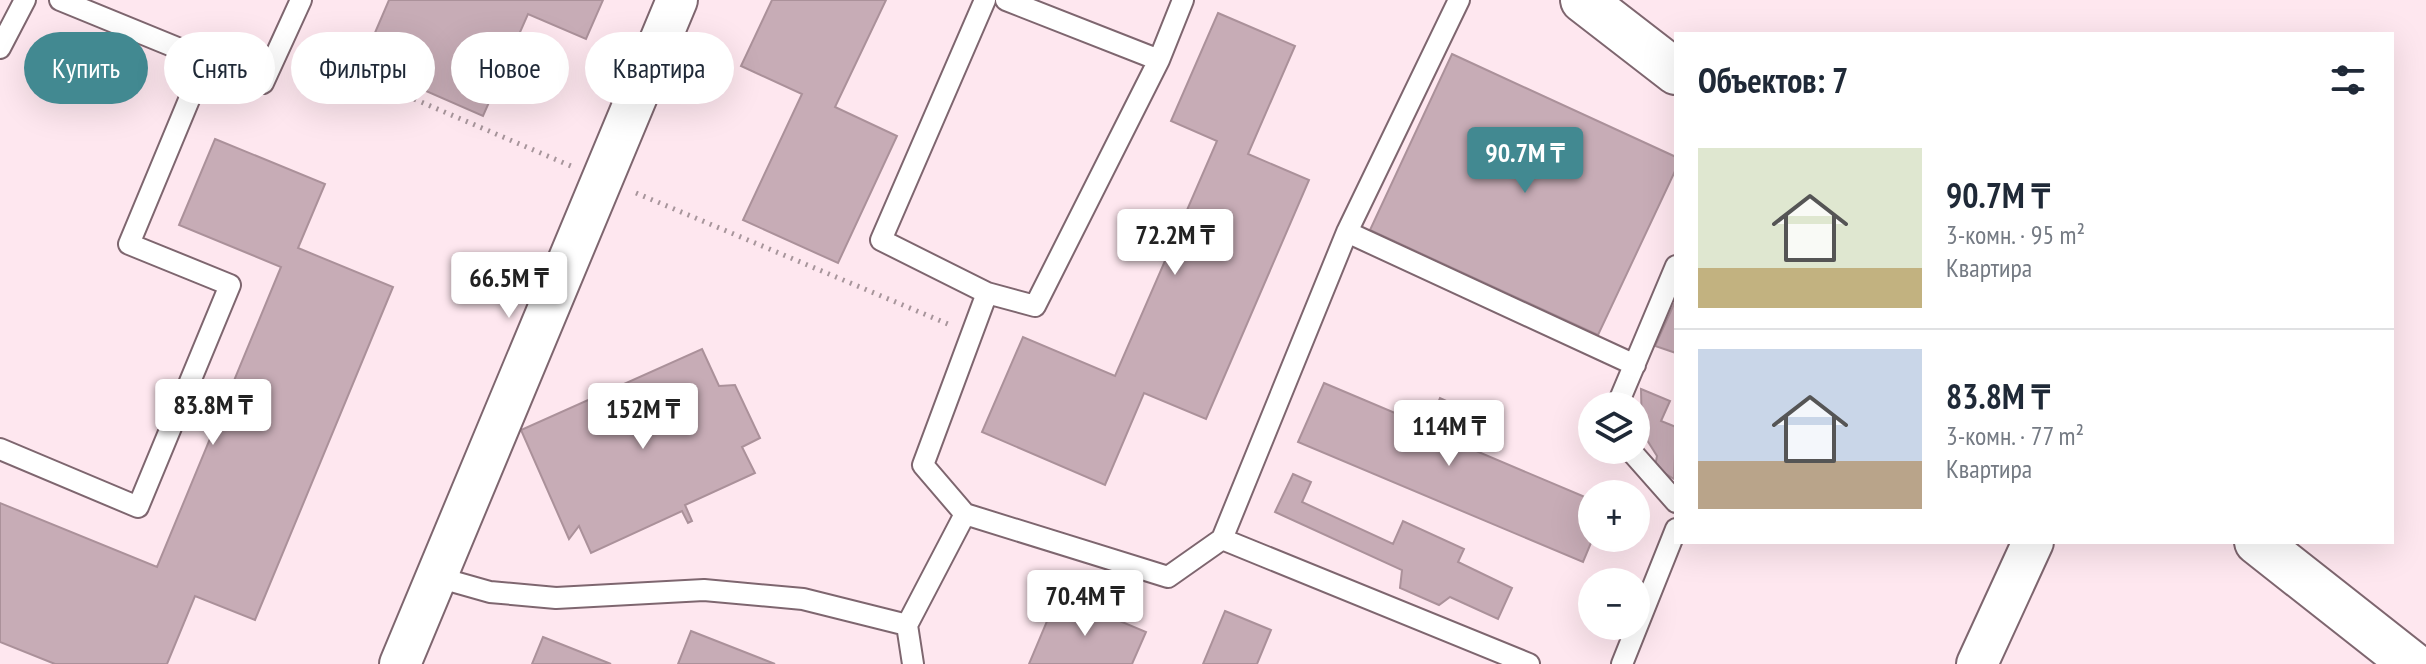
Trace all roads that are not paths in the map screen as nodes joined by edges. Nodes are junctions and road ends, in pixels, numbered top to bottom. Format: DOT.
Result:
graph roads {
  1 [pos="25,0"];
  2 [pos="60,0"];
  3 [pos="301,0"];
  4 [pos="677,0"];
  5 [pos="985,0"];
  6 [pos="1006,0"];
  7 [pos="1183,0"];
  8 [pos="1459,0"];
  9 [pos="1583,0"];
  10 [pos="164,42"];
  11 [pos="0,48"];
  12 [pos="275,57"];
  13 [pos="1159,60"];
  14 [pos="1674,70"];
  15 [pos="187,104"];
  16 [pos="1347,232"];
  17 [pos="1674,271"];
  18 [pos="987,293"];
  19 [pos="1635,365"];
  20 [pos="1623,392"];
  21 [pos="0,449"];
  22 [pos="1642,464"];
  23 [pos="1674,500"];
  24 [pos="965,514"];
  25 [pos="1674,534"];
  26 [pos="1222,539"];
  27 [pos="2032,544"];
  28 [pos="2260,544"];
  29 [pos="437,577"];
  30 [pos="907,625"];
  31 [pos="400,664"];
  32 [pos="913,664"];
  33 [pos="1529,664"];
  34 [pos="1622,664"];
  35 [pos="1977,664"];
  36 [pos="2412,664"];
  1 -- 11 [label="lane"];
  2 -- 10 [label="lane"];
  3 -- 12 [label="lane"];
  4 -- 29 [label="street"];
  5 -- 18 [label="lane"];
  6 -- 13 [label="lane"];
  7 -- 13 [label="lane"];
  8 -- 16 [label="lane"];
  9 -- 14 [label="street"];
  13 -- 18 [label="lane"];
  15 -- 21 [label="lane"];
  16 -- 19 [label="lane"];
  16 -- 26 [label="lane"];
  17 -- 19 [label="lane"];
  18 -- 24 [label="lane"];
  19 -- 20 [label="lane"];
  22 -- 23 [label="lane"];
  24 -- 26 [label="lane"];
  24 -- 30 [label="lane"];
  25 -- 34 [label="lane"];
  26 -- 33 [label="lane"];
  27 -- 35 [label="street"];
  28 -- 36 [label="street"];
  29 -- 30 [label="lane"];
  29 -- 31 [label="street"];
  30 -- 32 [label="lane"];
}
